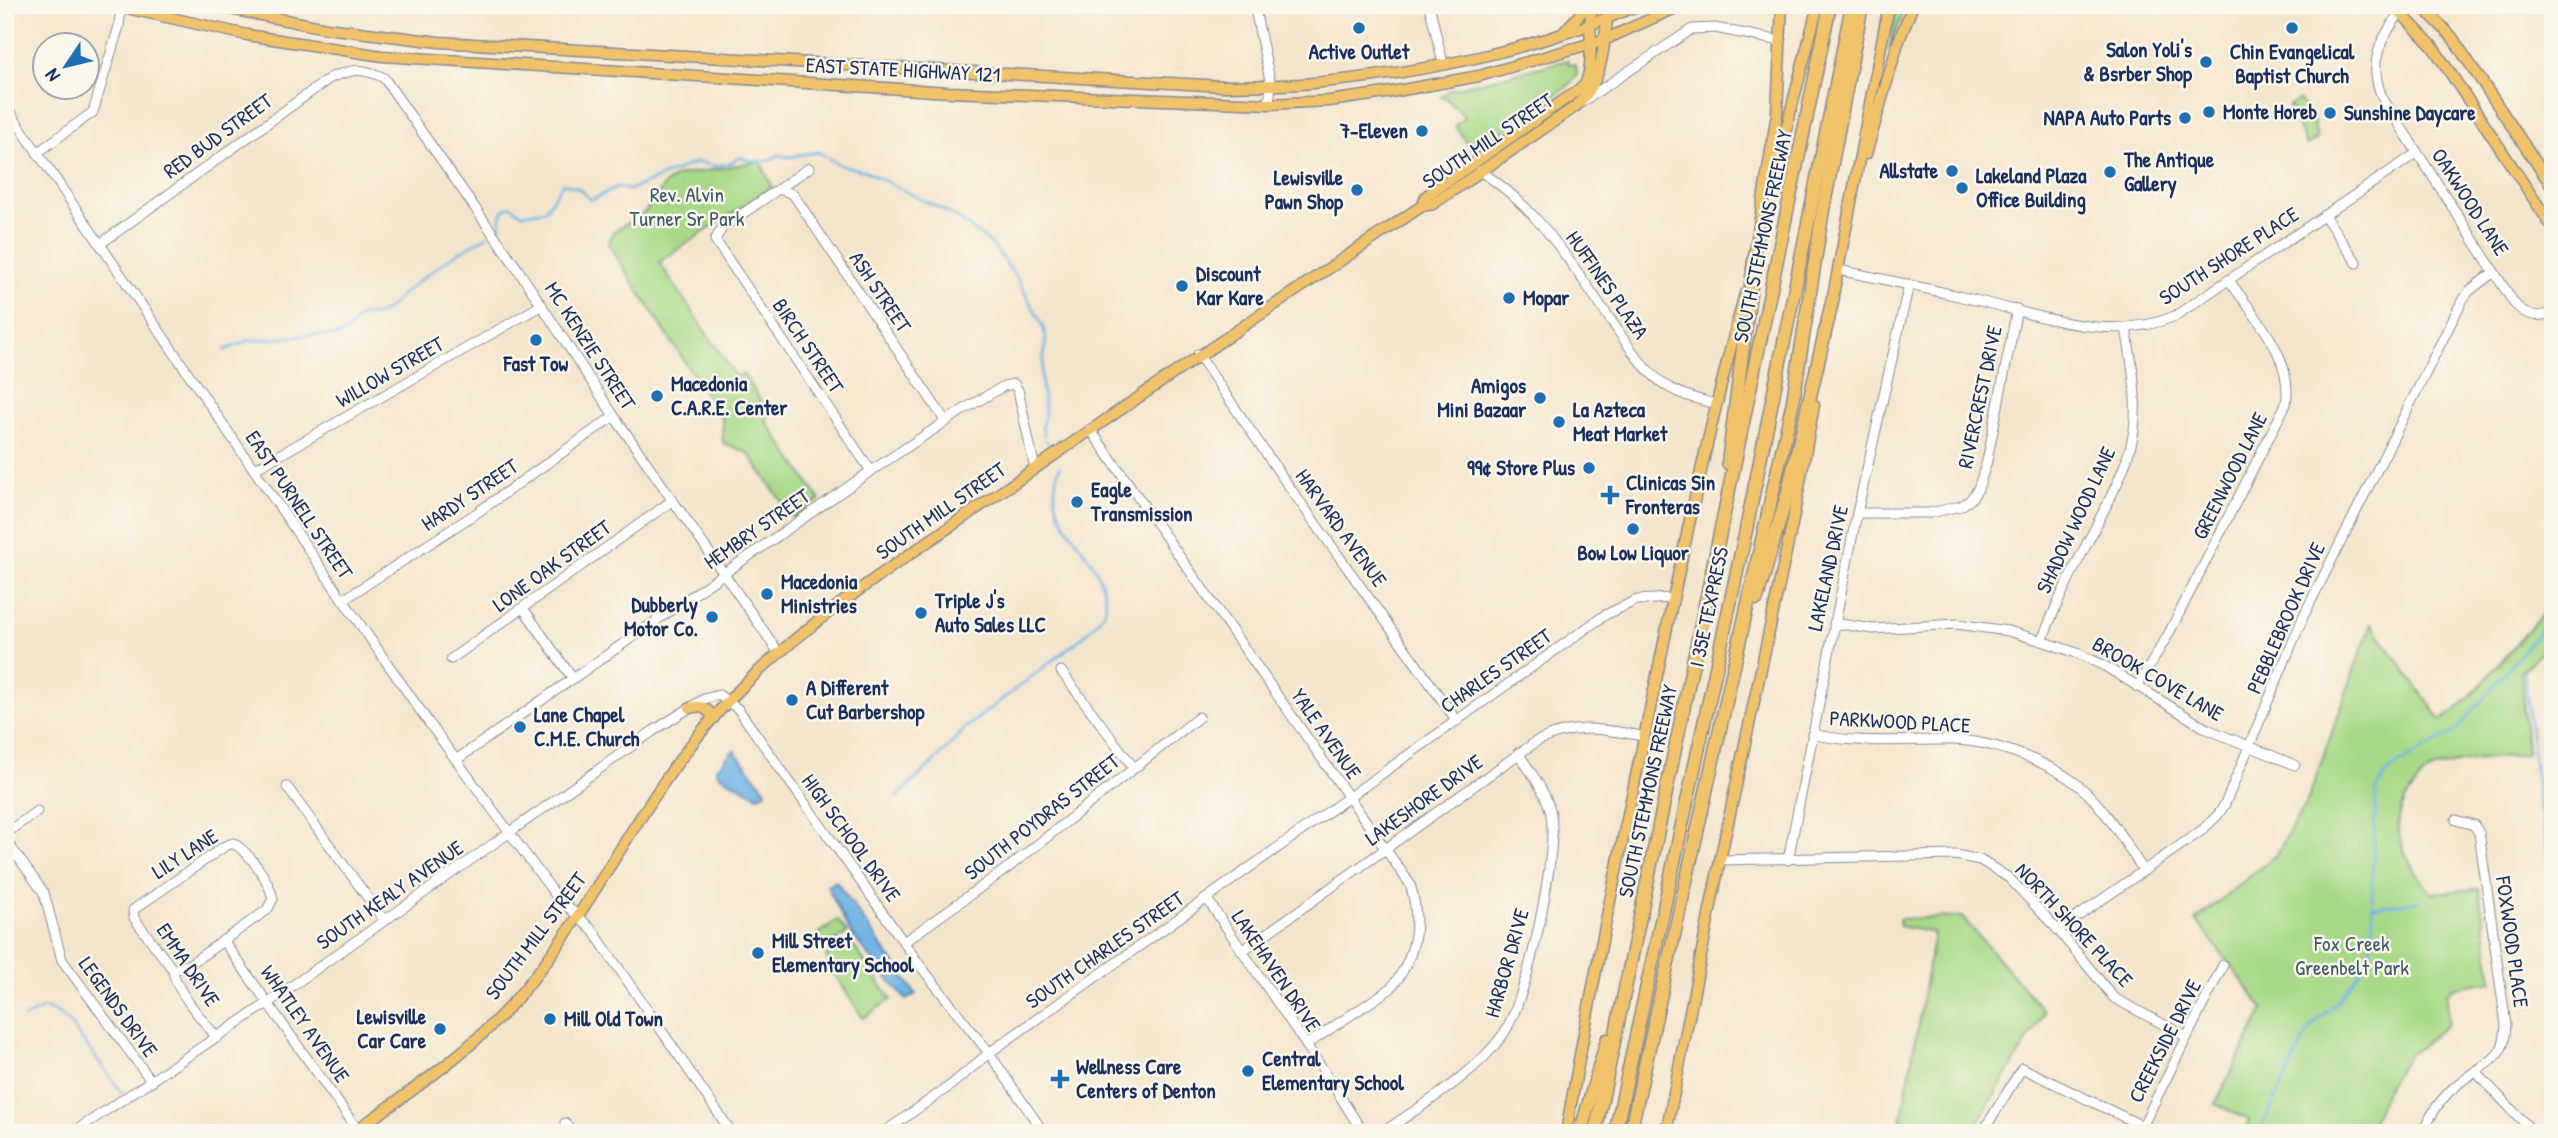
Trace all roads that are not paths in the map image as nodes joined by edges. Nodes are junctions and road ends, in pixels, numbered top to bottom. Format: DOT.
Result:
graph roads {
  1 [pos="210,5"];
  2 [pos="1254,5"];
  3 [pos="1429,5"];
  4 [pos="1590,5"];
  5 [pos="1609,5"];
  6 [pos="1639,5"];
  7 [pos="1682,5"];
  8 [pos="1818,5"];
  9 [pos="1830,5"];
  10 [pos="1852,5"];
  11 [pos="1862,5"];
  12 [pos="1889,5"];
  13 [pos="1913,5"];
  14 [pos="2389,5"];
  15 [pos="2421,5"];
  16 [pos="117,6"];
  17 [pos="1782,6"];
  18 [pos="2402,9"];
  19 [pos="1607,19"];
  20 [pos="1589,24"];
  21 [pos="1563,33"];
  22 [pos="386,36"];
  23 [pos="1606,39"];
  24 [pos="1781,40"];
  25 [pos="1589,45"];
  26 [pos="382,56"];
  27 [pos="1443,63"];
  28 [pos="863,64"];
  29 [pos="363,69"];
  30 [pos="954,69"];
  31 [pos="1111,78"];
  32 [pos="1271,85"];
  33 [pos="863,87"];
  34 [pos="949,92"];
  35 [pos="1111,99"];
  36 [pos="1572,102"];
  37 [pos="1269,104"];
  38 [pos="5,105"];
  39 [pos="37,153"];
  40 [pos="2417,153"];
  41 [pos="809,167"];
  42 [pos="1477,167"];
  43 [pos="2553,188"];
  44 [pos="779,189"];
  45 [pos="1851,204"];
  46 [pos="2324,215"];
  47 [pos="1822,216"];
  48 [pos="1761,223"];
  49 [pos="2553,228"];
  50 [pos="100,244"];
  51 [pos="1754,261"];
  52 [pos="2357,263"];
  53 [pos="1838,270"];
  54 [pos="2494,272"];
  55 [pos="2229,280"];
  56 [pos="1909,284"];
  57 [pos="1833,298"];
  58 [pos="542,306"];
  59 [pos="2017,309"];
  60 [pos="2553,313"];
  61 [pos="2126,328"];
  62 [pos="1198,354"];
  63 [pos="1715,404"];
  64 [pos="614,416"];
  65 [pos="1767,421"];
  66 [pos="946,422"];
  67 [pos="1090,429"];
  68 [pos="255,469"];
  69 [pos="1035,469"];
  70 [pos="871,471"];
  71 [pos="673,500"];
  72 [pos="1857,513"];
  73 [pos="723,574"];
  74 [pos="1713,574"];
  75 [pos="1673,598"];
  76 [pos="343,600"];
  77 [pos="523,608"];
  78 [pos="1835,623"];
  79 [pos="2042,641"];
  80 [pos="779,653"];
  81 [pos="451,659"];
  82 [pos="1060,671"];
  83 [pos="573,679"];
  84 [pos="2137,687"];
  85 [pos="729,700"];
  86 [pos="690,708"];
  87 [pos="1199,717"];
  88 [pos="714,718"];
  89 [pos="1457,721"];
  90 [pos="1720,731"];
  91 [pos="1812,734"];
  92 [pos="1644,736"];
  93 [pos="2250,747"];
  94 [pos="1518,753"];
  95 [pos="456,760"];
  96 [pos="2295,765"];
  97 [pos="1134,768"];
  98 [pos="287,787"];
  99 [pos="1349,796"];
  100 [pos="37,811"];
  101 [pos="2456,820"];
  102 [pos="509,833"];
  103 [pos="5,837"];
  104 [pos="1386,850"];
  105 [pos="1720,860"];
  106 [pos="1788,860"];
  107 [pos="2144,871"];
  108 [pos="1648,884"];
  109 [pos="1207,899"];
  110 [pos="133,910"];
  111 [pos="578,914"];
  112 [pos="384,920"];
  113 [pos="2058,930"];
  114 [pos="223,940"];
  115 [pos="904,942"];
  116 [pos="1242,951"];
  117 [pos="2223,965"];
  118 [pos="173,970"];
  119 [pos="268,1003"];
  120 [pos="2187,1037"];
  121 [pos="217,1038"];
  122 [pos="1306,1045"];
  123 [pos="989,1053"];
  124 [pos="2475,1071"];
  125 [pos="152,1082"];
  126 [pos="1638,1092"];
  127 [pos="565,1124"];
  128 [pos="2141,1129"];
  129 [pos="354,1131"];
  130 [pos="72,1133"];
  131 [pos="572,1133"];
  132 [pos="732,1133"];
  133 [pos="883,1133"];
  134 [pos="1044,1133"];
  135 [pos="1363,1133"];
  136 [pos="1382,1133"];
  137 [pos="1566,1133"];
  138 [pos="1580,1133"];
  139 [pos="1595,1133"];
  140 [pos="1615,1133"];
  141 [pos="1630,1133"];
  142 [pos="1638,1133"];
  143 [pos="1667,1133"];
  144 [pos="1982,1133"];
  145 [pos="2157,1133"];
  146 [pos="2424,1133"];
  147 [pos="2534,1133"];
  1 -- 22 [label="main road, EAST STATE HIGHWAY 121"];
  2 -- 32 [label="street"];
  3 -- 27 [label="street"];
  4 -- 20 [label="main road, SOUTH MILL STREET"];
  4 -- 21 [label="main road"];
  5 -- 19 [label="main road, SOUTH MILL STREET"];
  6 -- 19 [label="main road, EAST STATE HIGHWAY 121"];
  7 -- 23 [label="main road, EAST STATE HIGHWAY 121"];
  8 -- 48 [label="main road, SOUTH STEMMONS FREEWAY"];
  9 -- 74 [label="highway, SOUTH STEMMONS FREEWAY"];
  10 -- 65 [label="highway, I 35E TEXPRESS"];
  11 -- 47 [label="highway"];
  12 -- 45 [label="main road"];
  13 -- 45 [label="main road"];
  14 -- 18 [label="main road"];
  15 -- 43 [label="main road"];
  16 -- 26 [label="main road, EAST STATE HIGHWAY 121"];
  16 -- 39 [label="street"];
  17 -- 24 [label="main road, SOUTH STEMMONS FREEWAY"];
  18 -- 40 [label="street, OAKWOOD LANE"];
  18 -- 49 [label="main road"];
  19 -- 20 [label="main road, EAST STATE HIGHWAY 121"];
  19 -- 23 [label="main road, SOUTH MILL STREET"];
  20 -- 21 [label="main road, EAST STATE HIGHWAY 121"];
  20 -- 25 [label="main road, SOUTH MILL STREET"];
  21 -- 27 [label="main road, EAST STATE HIGHWAY 121"];
  22 -- 26 [label="main road"];
  22 -- 28 [label="main road, EAST STATE HIGHWAY 121"];
  23 -- 25 [label="main road, EAST STATE HIGHWAY 121"];
  23 -- 36 [label="main road, SOUTH MILL STREET"];
  24 -- 36 [label="street, SOUTH MILL STREET"];
  24 -- 48 [label="main road, SOUTH STEMMONS FREEWAY"];
  25 -- 36 [label="main road, SOUTH MILL STREET"];
  25 -- 37 [label="main road, EAST STATE HIGHWAY 121"];
  26 -- 33 [label="main road, EAST STATE HIGHWAY 121"];
  27 -- 32 [label="main road, EAST STATE HIGHWAY 121"];
  28 -- 30 [label="main road, EAST STATE HIGHWAY 121"];
  28 -- 33 [label="main road"];
  29 -- 50 [label="street, RED BUD STREET"];
  29 -- 58 [label="street, MC KENZIE STREET"];
  30 -- 31 [label="main road, EAST STATE HIGHWAY 121"];
  30 -- 34 [label="main road"];
  31 -- 32 [label="main road, EAST STATE HIGHWAY 121"];
  31 -- 35 [label="main road"];
  32 -- 37 [label="street"];
  33 -- 34 [label="main road, EAST STATE HIGHWAY 121"];
  34 -- 35 [label="main road, EAST STATE HIGHWAY 121"];
  35 -- 37 [label="main road, EAST STATE HIGHWAY 121"];
  36 -- 42 [label="main road, SOUTH MILL STREET"];
  38 -- 39 [label="street, EAST PURNELL STREET"];
  39 -- 50 [label="street, EAST PURNELL STREET"];
  40 -- 46 [label="street, SOUTH SHORE PLACE"];
  40 -- 54 [label="street, OAKWOOD LANE"];
  41 -- 44 [label="street"];
  42 -- 62 [label="main road, SOUTH MILL STREET"];
  42 -- 63 [label="street, HUFFINES PLAZA"];
  44 -- 66 [label="street, ASH STREET"];
  44 -- 70 [label="street, BIRCH STREET"];
  45 -- 53 [label="main road"];
  46 -- 52 [label="street"];
  46 -- 55 [label="street, SOUTH SHORE PLACE"];
  47 -- 65 [label="highway"];
  47 -- 90 [label="highway"];
  48 -- 51 [label="main road, SOUTH STEMMONS FREEWAY"];
  50 -- 68 [label="street, EAST PURNELL STREET"];
  51 -- 63 [label="main road, SOUTH STEMMONS FREEWAY"];
  51 -- 74 [label="highway"];
  53 -- 56 [label="street, SOUTH SHORE PLACE"];
  53 -- 57 [label="main road"];
  54 -- 60 [label="street, OAKWOOD LANE"];
  54 -- 93 [label="street, PEBBLEBROOK DRIVE"];
  55 -- 61 [label="street, SOUTH SHORE PLACE"];
  55 -- 84 [label="street, GREENWOOD LANE"];
  56 -- 59 [label="street, SOUTH SHORE PLACE"];
  56 -- 72 [label="street, LAKELAND DRIVE"];
  57 -- 90 [label="highway"];
  57 -- 105 [label="main road"];
  58 -- 64 [label="street, MC KENZIE STREET"];
  58 -- 68 [label="street, WILLOW STREET"];
  59 -- 61 [label="street, SOUTH SHORE PLACE"];
  59 -- 72 [label="street, RIVERCREST DRIVE"];
  61 -- 79 [label="street, SHADOW WOOD LANE"];
  62 -- 67 [label="main road, SOUTH MILL STREET"];
  62 -- 89 [label="street, HARVARD AVENUE"];
  63 -- 75 [label="main road, SOUTH STEMMONS FREEWAY"];
  64 -- 71 [label="street, MC KENZIE STREET"];
  64 -- 76 [label="street, HARDY STREET"];
  65 -- 140 [label="highway, I 35E TEXPRESS"];
  66 -- 69 [label="street, HEMBRY STREET"];
  66 -- 70 [label="street, HEMBRY STREET"];
  67 -- 69 [label="main road, SOUTH MILL STREET"];
  67 -- 99 [label="street, YALE AVENUE"];
  68 -- 76 [label="street, EAST PURNELL STREET"];
  69 -- 80 [label="main road, SOUTH MILL STREET"];
  70 -- 73 [label="street, HEMBRY STREET"];
  71 -- 73 [label="street, MC KENZIE STREET"];
  71 -- 77 [label="street, LONE OAK STREET"];
  72 -- 78 [label="street, LAKELAND DRIVE"];
  73 -- 80 [label="street, MC KENZIE STREET"];
  73 -- 83 [label="street, HEMBRY STREET"];
  74 -- 108 [label="highway, SOUTH STEMMONS FREEWAY"];
  75 -- 89 [label="street, CHARLES STREET"];
  75 -- 92 [label="main road, SOUTH STEMMONS FREEWAY"];
  76 -- 95 [label="street, EAST PURNELL STREET"];
  77 -- 81 [label="street, LONE OAK STREET"];
  77 -- 83 [label="street"];
  78 -- 79 [label="street, BROOK COVE LANE"];
  78 -- 91 [label="street, LAKELAND DRIVE"];
  79 -- 84 [label="street, BROOK COVE LANE"];
  80 -- 85 [label="main road, SOUTH MILL STREET"];
  82 -- 97 [label="street"];
  83 -- 95 [label="street, HEMBRY STREET"];
  84 -- 93 [label="street, BROOK COVE LANE"];
  85 -- 86 [label="street, SOUTH KEALY AVENUE"];
  85 -- 88 [label="main road, SOUTH MILL STREET"];
  85 -- 115 [label="street, HIGH SCHOOL DRIVE"];
  86 -- 88 [label="main road"];
  86 -- 102 [label="street, SOUTH KEALY AVENUE"];
  87 -- 97 [label="street, SOUTH POYDRAS STREET"];
  88 -- 111 [label="main road, SOUTH MILL STREET"];
  89 -- 99 [label="street, CHARLES STREET"];
  90 -- 126 [label="highway"];
  91 -- 106 [label="street, LAKELAND DRIVE"];
  91 -- 107 [label="street, PARKWOOD PLACE"];
  92 -- 94 [label="street, LAKESHORE DRIVE"];
  92 -- 137 [label="main road, SOUTH STEMMONS FREEWAY"];
  93 -- 96 [label="street, BROOK COVE LANE"];
  93 -- 107 [label="street, PEBBLEBROOK DRIVE"];
  94 -- 104 [label="street, LAKESHORE DRIVE"];
  94 -- 136 [label="street, HARBOR DRIVE"];
  95 -- 102 [label="street, EAST PURNELL STREET"];
  97 -- 115 [label="street, SOUTH POYDRAS STREET"];
  98 -- 112 [label="street"];
  99 -- 104 [label="street, YALE AVENUE"];
  99 -- 109 [label="street, SOUTH CHARLES STREET"];
  100 -- 103 [label="street"];
  101 -- 124 [label="street, FOXWOOD PLACE"];
  102 -- 111 [label="street, EAST PURNELL STREET"];
  102 -- 112 [label="street, SOUTH KEALY AVENUE"];
  103 -- 125 [label="street, LEGENDS DRIVE"];
  104 -- 116 [label="street, LAKESHORE DRIVE"];
  104 -- 122 [label="street, YALE AVENUE"];
  105 -- 106 [label="street, NORTH SHORE PLACE"];
  105 -- 143 [label="main road"];
  106 -- 113 [label="street, NORTH SHORE PLACE"];
  107 -- 113 [label="street, PEBBLEBROOK DRIVE"];
  108 -- 138 [label="highway"];
  108 -- 139 [label="highway, SOUTH STEMMONS FREEWAY"];
  109 -- 116 [label="street, LAKEHAVEN DRIVE"];
  109 -- 123 [label="street, SOUTH CHARLES STREET"];
  110 -- 114 [label="street, LILY LANE"];
  110 -- 118 [label="street, EMMA DRIVE"];
  111 -- 129 [label="main road, SOUTH MILL STREET"];
  111 -- 132 [label="street, EAST PURNELL STREET"];
  112 -- 119 [label="street, SOUTH KEALY AVENUE"];
  113 -- 120 [label="street, NORTH SHORE PLACE"];
  114 -- 118 [label="street, LILY LANE"];
  114 -- 119 [label="street, WHATLEY AVENUE"];
  115 -- 123 [label="street, HIGH SCHOOL DRIVE"];
  116 -- 122 [label="street, LAKEHAVEN DRIVE"];
  117 -- 120 [label="street, CREEKSIDE DRIVE"];
  118 -- 121 [label="street, EMMA DRIVE"];
  119 -- 121 [label="street, SOUTH KEALY AVENUE"];
  119 -- 129 [label="street, WHATLEY AVENUE"];
  120 -- 128 [label="street, CREEKSIDE DRIVE"];
  121 -- 125 [label="street, SOUTH KEALY AVENUE"];
  122 -- 135 [label="street, LAKEHAVEN DRIVE"];
  123 -- 133 [label="street, SOUTH CHARLES STREET"];
  123 -- 134 [label="street, HIGH SCHOOL DRIVE"];
  124 -- 146 [label="street"];
  124 -- 147 [label="street"];
  125 -- 130 [label="street, SOUTH KEALY AVENUE"];
  126 -- 141 [label="highway"];
  126 -- 142 [label="highway"];
  127 -- 131 [label="street"];
  128 -- 144 [label="street"];
  128 -- 145 [label="street"];
}
